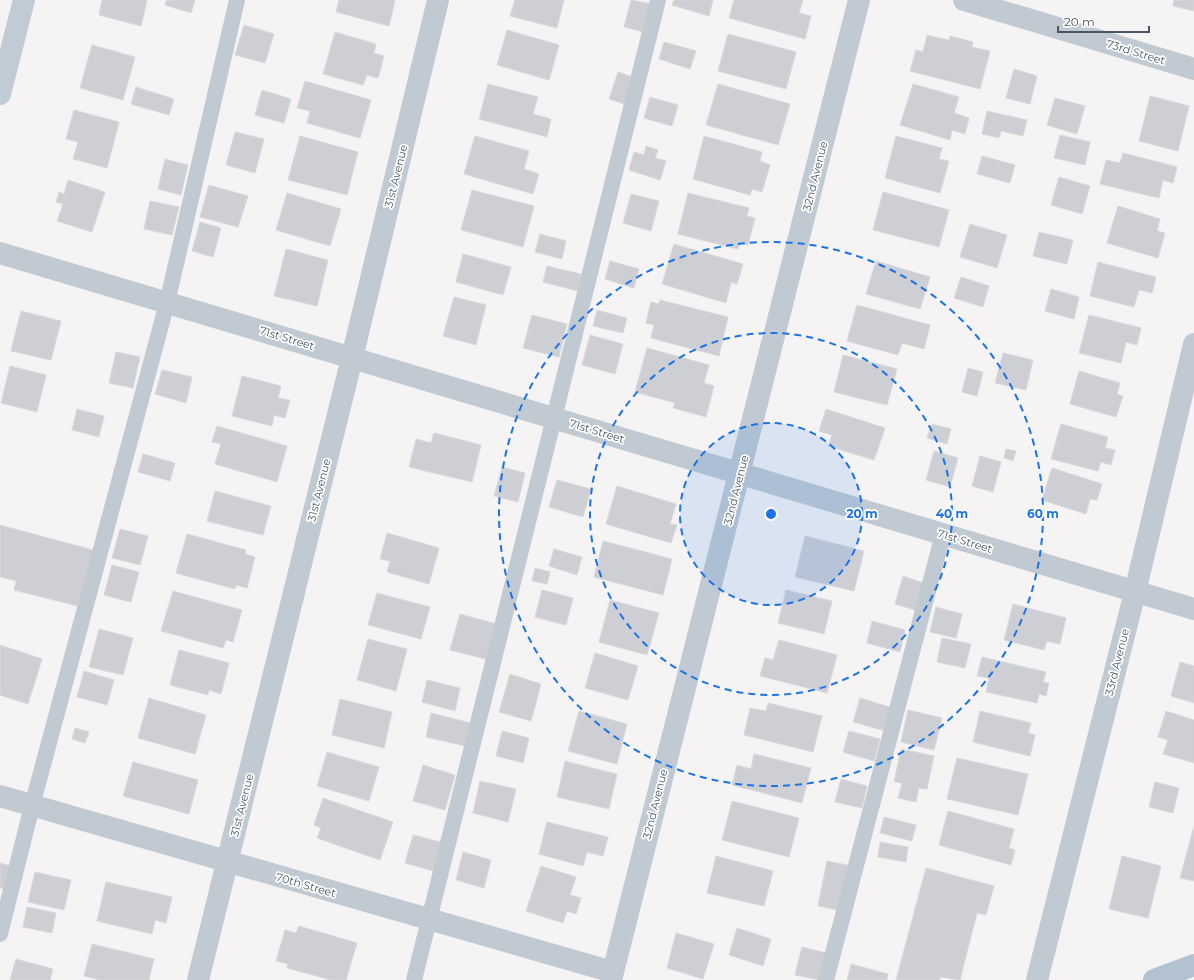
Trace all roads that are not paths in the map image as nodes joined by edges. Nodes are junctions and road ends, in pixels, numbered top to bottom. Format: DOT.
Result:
graph roads {
  1 [pos="24,0"];
  2 [pos="237,0"];
  3 [pos="438,0"];
  4 [pos="658,0"];
  5 [pos="859,0"];
  6 [pos="964,0"];
  7 [pos="1194,69"];
  8 [pos="0,94"];
  9 [pos="0,253"];
  10 [pos="167,303"];
  11 [pos="1194,344"];
  12 [pos="352,358"];
  13 [pos="553,418"];
  14 [pos="740,474"];
  15 [pos="943,534"];
  16 [pos="1134,592"];
  17 [pos="1194,609"];
  18 [pos="0,796"];
  19 [pos="32,806"];
  20 [pos="227,862"];
  21 [pos="430,920"];
  22 [pos="0,934"];
  23 [pos="1194,965"];
  24 [pos="612,976"];
  25 [pos="198,980"];
  26 [pos="414,980"];
  27 [pos="826,980"];
  28 [pos="1037,980"];
  29 [pos="1154,980"];
  1 -- 8 [label="street"];
  2 -- 10 [label="lane"];
  3 -- 12 [label="street, 31st Avenue"];
  4 -- 13 [label="lane"];
  5 -- 14 [label="street, 32nd Avenue"];
  6 -- 7 [label="street, 73rd Street"];
  9 -- 10 [label="street, 71st Street"];
  10 -- 12 [label="street, 71st Street"];
  10 -- 19 [label="lane"];
  11 -- 16 [label="street, 33rd Avenue"];
  12 -- 13 [label="street, 71st Street"];
  12 -- 20 [label="street, 31st Avenue"];
  13 -- 14 [label="street, 71st Street"];
  13 -- 21 [label="lane"];
  14 -- 15 [label="street, 71st Street"];
  14 -- 24 [label="street, 32nd Avenue"];
  15 -- 16 [label="street, 71st Street"];
  15 -- 27 [label="lane"];
  16 -- 17 [label="street, 71st Street"];
  16 -- 28 [label="street, 33rd Avenue"];
  18 -- 19 [label="street, 70th Street"];
  19 -- 20 [label="street, 70th Street"];
  19 -- 22 [label="lane"];
  20 -- 21 [label="street, 70th Street"];
  20 -- 25 [label="street, 31st Avenue"];
  21 -- 24 [label="street, 70th Street"];
  21 -- 26 [label="lane"];
  23 -- 29 [label="main road"];
}
